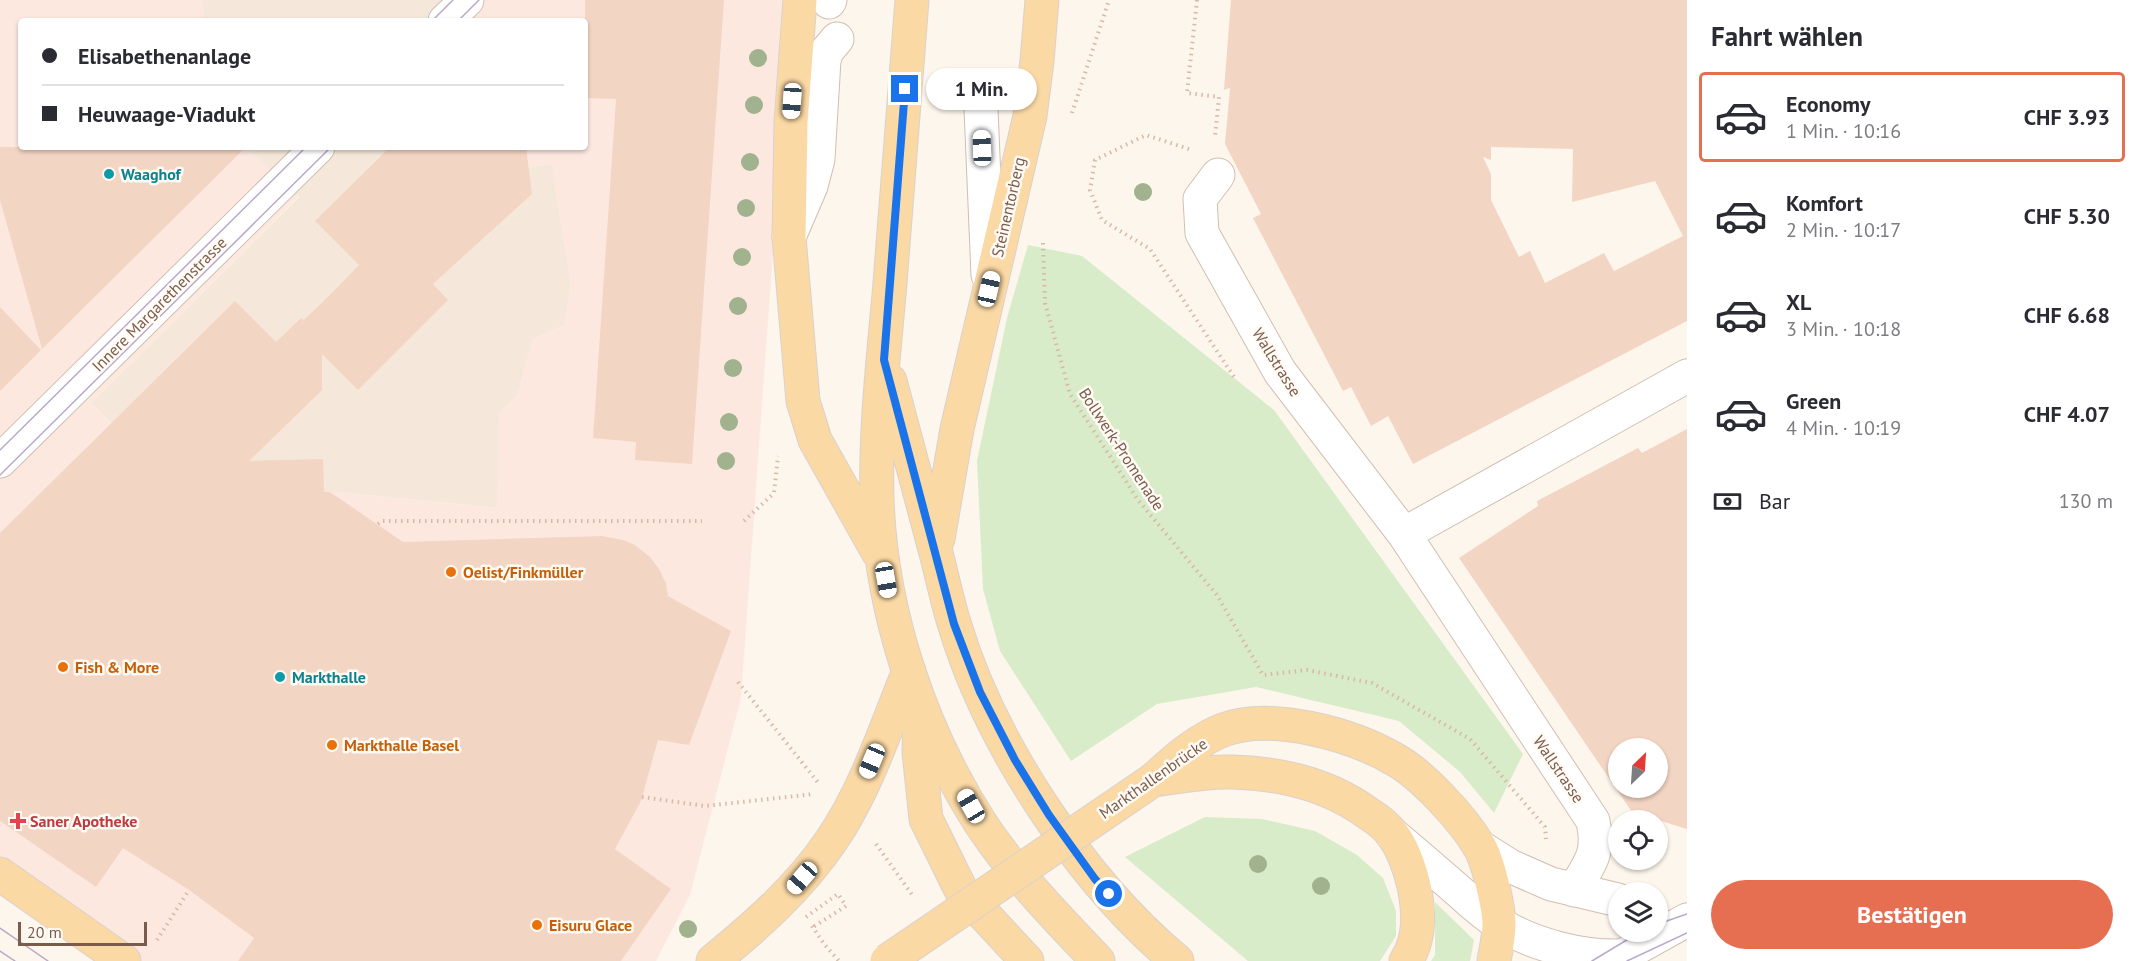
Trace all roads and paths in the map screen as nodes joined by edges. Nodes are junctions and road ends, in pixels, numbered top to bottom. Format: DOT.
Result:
graph roads {
  1 [pos="466,0"];
  2 [pos="912,0"];
  3 [pos="1042,0"];
  4 [pos="1109,0"];
  5 [pos="1197,0"];
  6 [pos="820,1"];
  7 [pos="448,18"];
  8 [pos="837,39"];
  9 [pos="981,109"];
  10 [pos="1070,121"];
  11 [pos="315,150"];
  12 [pos="1216,161"];
  13 [pos="789,237"];
  14 [pos="1043,240"];
  15 [pos="989,289"];
  16 [pos="884,360"];
  17 [pos="1687,376"];
  18 [pos="778,451"];
  19 [pos="0,461"];
  20 [pos="702,521"];
  21 [pos="744,521"];
  22 [pos="378,524"];
  23 [pos="1404,534"];
  24 [pos="936,553"];
  25 [pos="883,559"];
  26 [pos="1263,675"];
  27 [pos="738,682"];
  28 [pos="914,685"];
  29 [pos="1153,780"];
  30 [pos="826,793"];
  31 [pos="815,794"];
  32 [pos="642,797"];
  33 [pos="1392,834"];
  34 [pos="1480,847"];
  35 [pos="0,874"];
  36 [pos="189,890"];
  37 [pos="1574,890"];
  38 [pos="1608,898"];
  39 [pos="1668,908"];
  40 [pos="1687,910"];
  41 [pos="1687,920"];
  42 [pos="1499,924"];
  43 [pos="813,927"];
  44 [pos="154,945"];
  45 [pos="1616,959"];
  46 [pos="124,961"];
  47 [pos="713,961"];
  48 [pos="839,961"];
  49 [pos="887,961"];
  50 [pos="1027,961"];
  51 [pos="1098,961"];
  52 [pos="1177,961"];
  53 [pos="1406,961"];
  54 [pos="1494,961"];
  1 -- 7 [label="street"];
  2 -- 16 [label="main road"];
  3 -- 15 [label="main road, Steinentorberg"];
  4 -- 10 [label="path"];
  5 -- 12 [label="path"];
  6 -- 13 [label="main road"];
  8 -- 13 [label="street"];
  9 -- 15 [label="street"];
  11 -- 19 [label="street, Innere Margarethenstrasse"];
  12 -- 23 [label="street, Wallstrasse"];
  13 -- 25 [label="main road"];
  14 -- 26 [label="path, Bollwerk-Promenade"];
  15 -- 24 [label="main road, Steinentorberg"];
  16 -- 24 [label="main road"];
  16 -- 25 [label="main road"];
  17 -- 23 [label="street"];
  18 -- 21 [label="path"];
  20 -- 22 [label="path"];
  23 -- 37 [label="street, Wallstrasse"];
  24 -- 52 [label="main road"];
  25 -- 28 [label="main road"];
  27 -- 30 [label="path"];
  28 -- 47 [label="main road"];
  28 -- 50 [label="main road"];
  28 -- 51 [label="main road"];
  29 -- 33 [label="main road"];
  29 -- 34 [label="main road, Markthallenbrücke"];
  29 -- 49 [label="main road, Markthallenbrücke, bridge"];
  31 -- 32 [label="path"];
  33 -- 42 [label="street"];
  33 -- 53 [label="main road"];
  34 -- 37 [label="street"];
  34 -- 42 [label="main road, Markthallenbrücke"];
  35 -- 46 [label="main road"];
  36 -- 44 [label="path"];
  37 -- 38 [label="street"];
  39 -- 40 [label="street"];
  41 -- 45 [label="street"];
  42 -- 45 [label="street"];
  42 -- 54 [label="main road, Markthallenbrücke"];
  43 -- 48 [label="path, bridge"];
}
